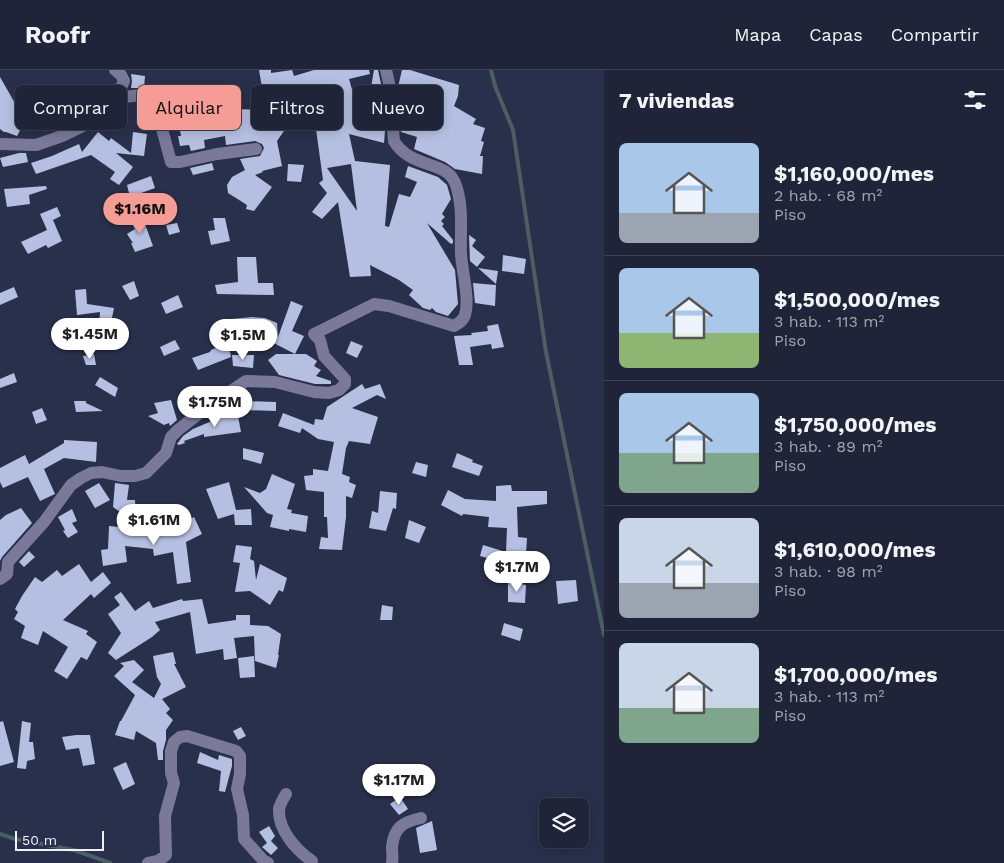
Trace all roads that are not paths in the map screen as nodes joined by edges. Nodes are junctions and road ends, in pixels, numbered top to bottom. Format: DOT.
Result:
graph roads {
  1 [pos="115,70"];
  2 [pos="386,70"];
  3 [pos="122,85"];
  4 [pos="127,97"];
  5 [pos="74,130"];
  6 [pos="0,144"];
  7 [pos="256,149"];
  8 [pos="0,579"];
  9 [pos="286,794"];
  10 [pos="421,818"];
  11 [pos="312,862"];
  12 [pos="148,863"];
  13 [pos="268,863"];
  14 [pos="392,863"];
  1 -- 3 [label="street"];
  2 -- 8 [label="street"];
  4 -- 7 [label="street"];
  5 -- 6 [label="street"];
  9 -- 11 [label="street"];
  10 -- 14 [label="street"];
  12 -- 13 [label="street"];
}
